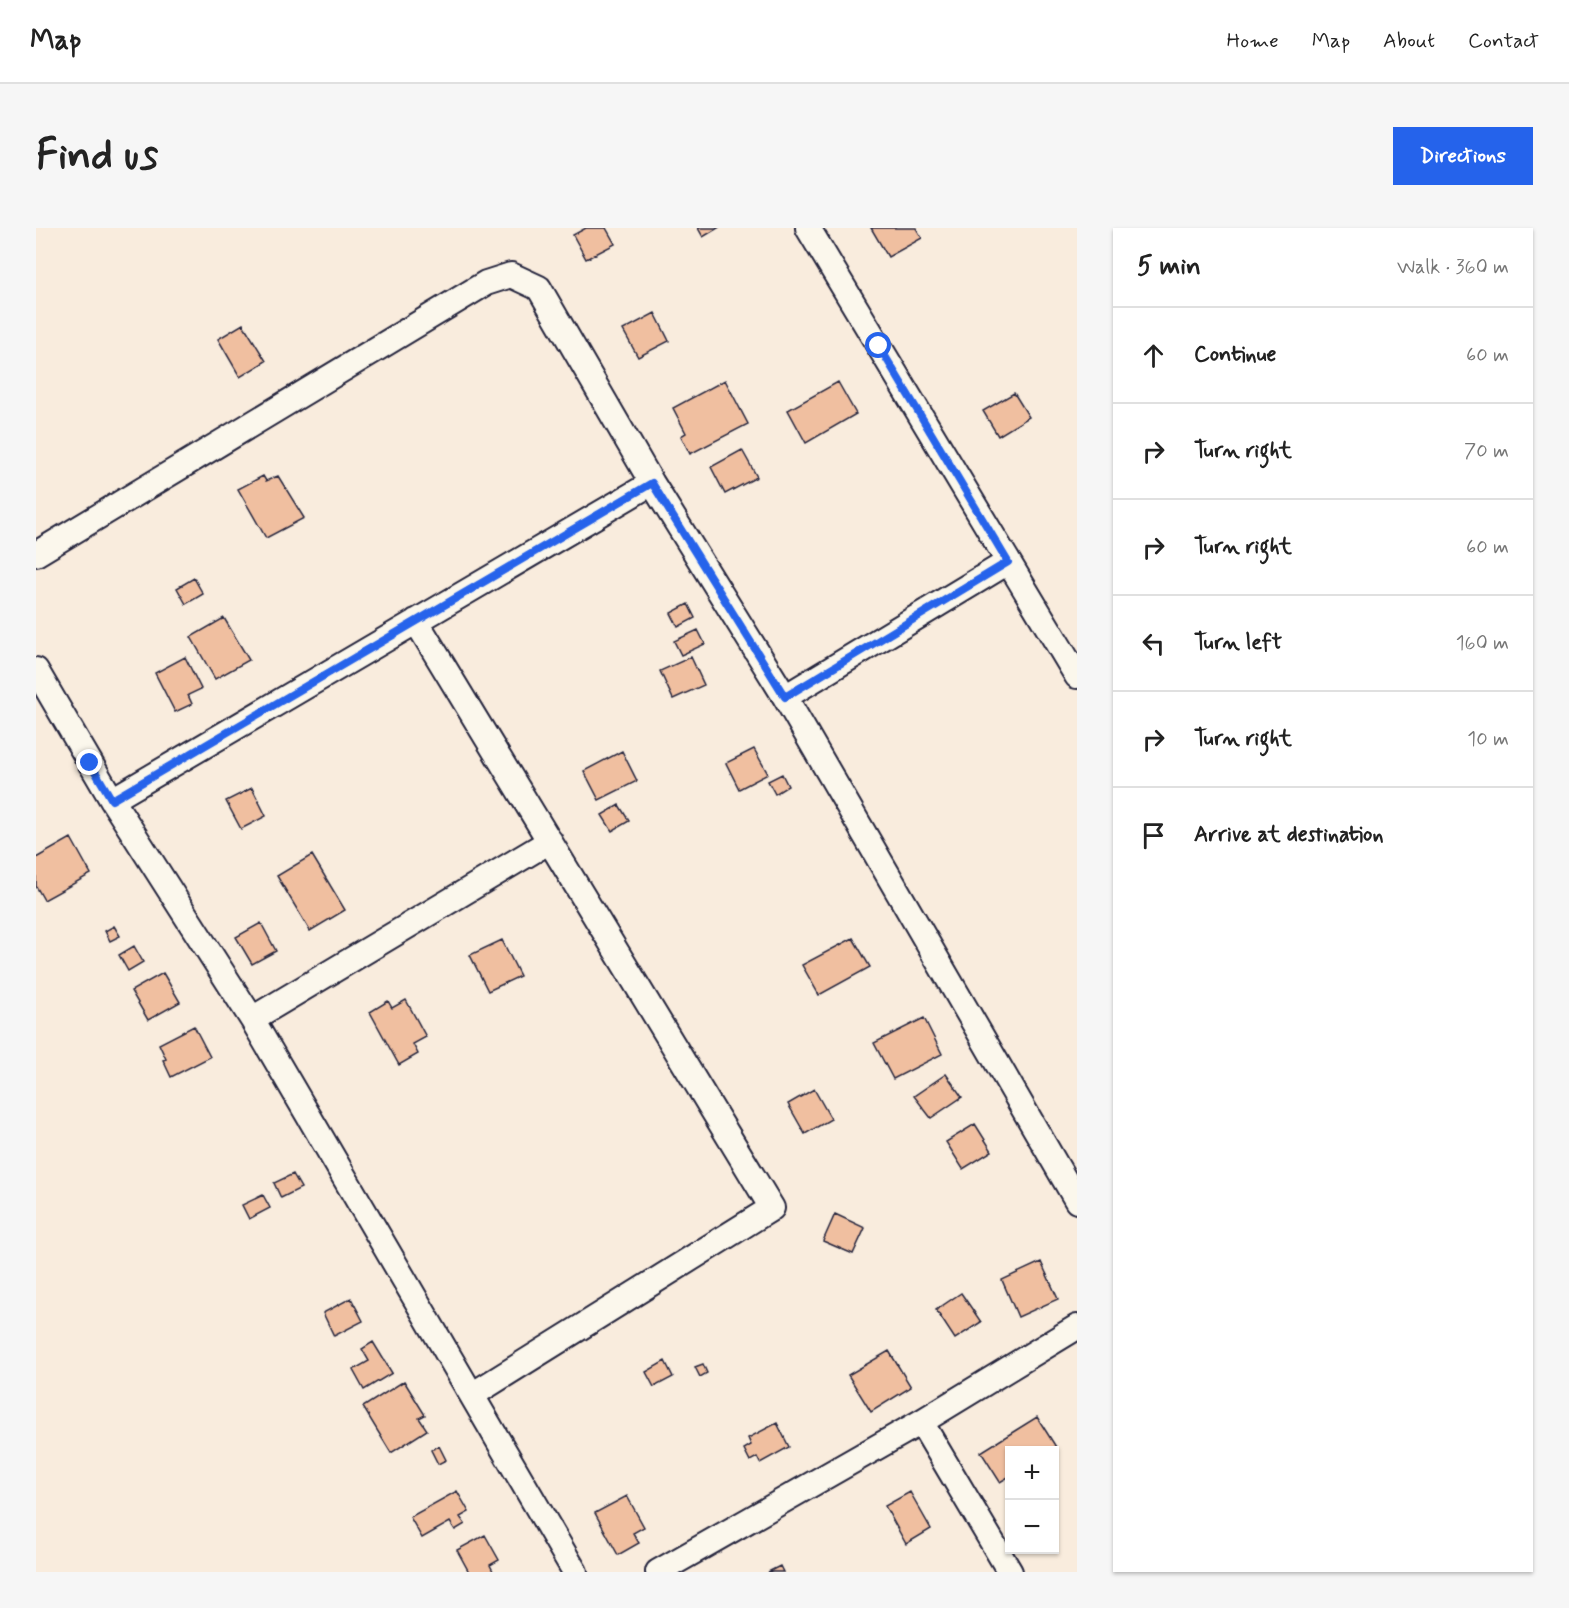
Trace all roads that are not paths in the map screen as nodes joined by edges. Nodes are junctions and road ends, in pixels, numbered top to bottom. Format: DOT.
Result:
graph roads {
  1 [pos="808,228"];
  2 [pos="652,483"];
  3 [pos="36,554"];
  4 [pos="1008,562"];
  5 [pos="416,621"];
  6 [pos="36,670"];
  7 [pos="1077,676"];
  8 [pos="785,697"];
  9 [pos="112,800"];
  10 [pos="549,841"];
  11 [pos="252,1019"];
  12 [pos="1077,1201"];
  13 [pos="1077,1327"];
  14 [pos="472,1395"];
  15 [pos="921,1422"];
  16 [pos="575,1572"];
  17 [pos="658,1572"];
  18 [pos="1010,1572"];
  1 -- 4 [label="street"];
  2 -- 3 [label="street"];
  2 -- 5 [label="street"];
  2 -- 8 [label="street"];
  4 -- 7 [label="street"];
  4 -- 8 [label="street"];
  5 -- 9 [label="street"];
  5 -- 10 [label="street"];
  6 -- 9 [label="street"];
  8 -- 12 [label="street"];
  9 -- 11 [label="street"];
  10 -- 11 [label="street"];
  10 -- 14 [label="street"];
  11 -- 14 [label="street"];
  13 -- 15 [label="street"];
  14 -- 16 [label="street"];
  15 -- 17 [label="street"];
  15 -- 18 [label="street"];
}
